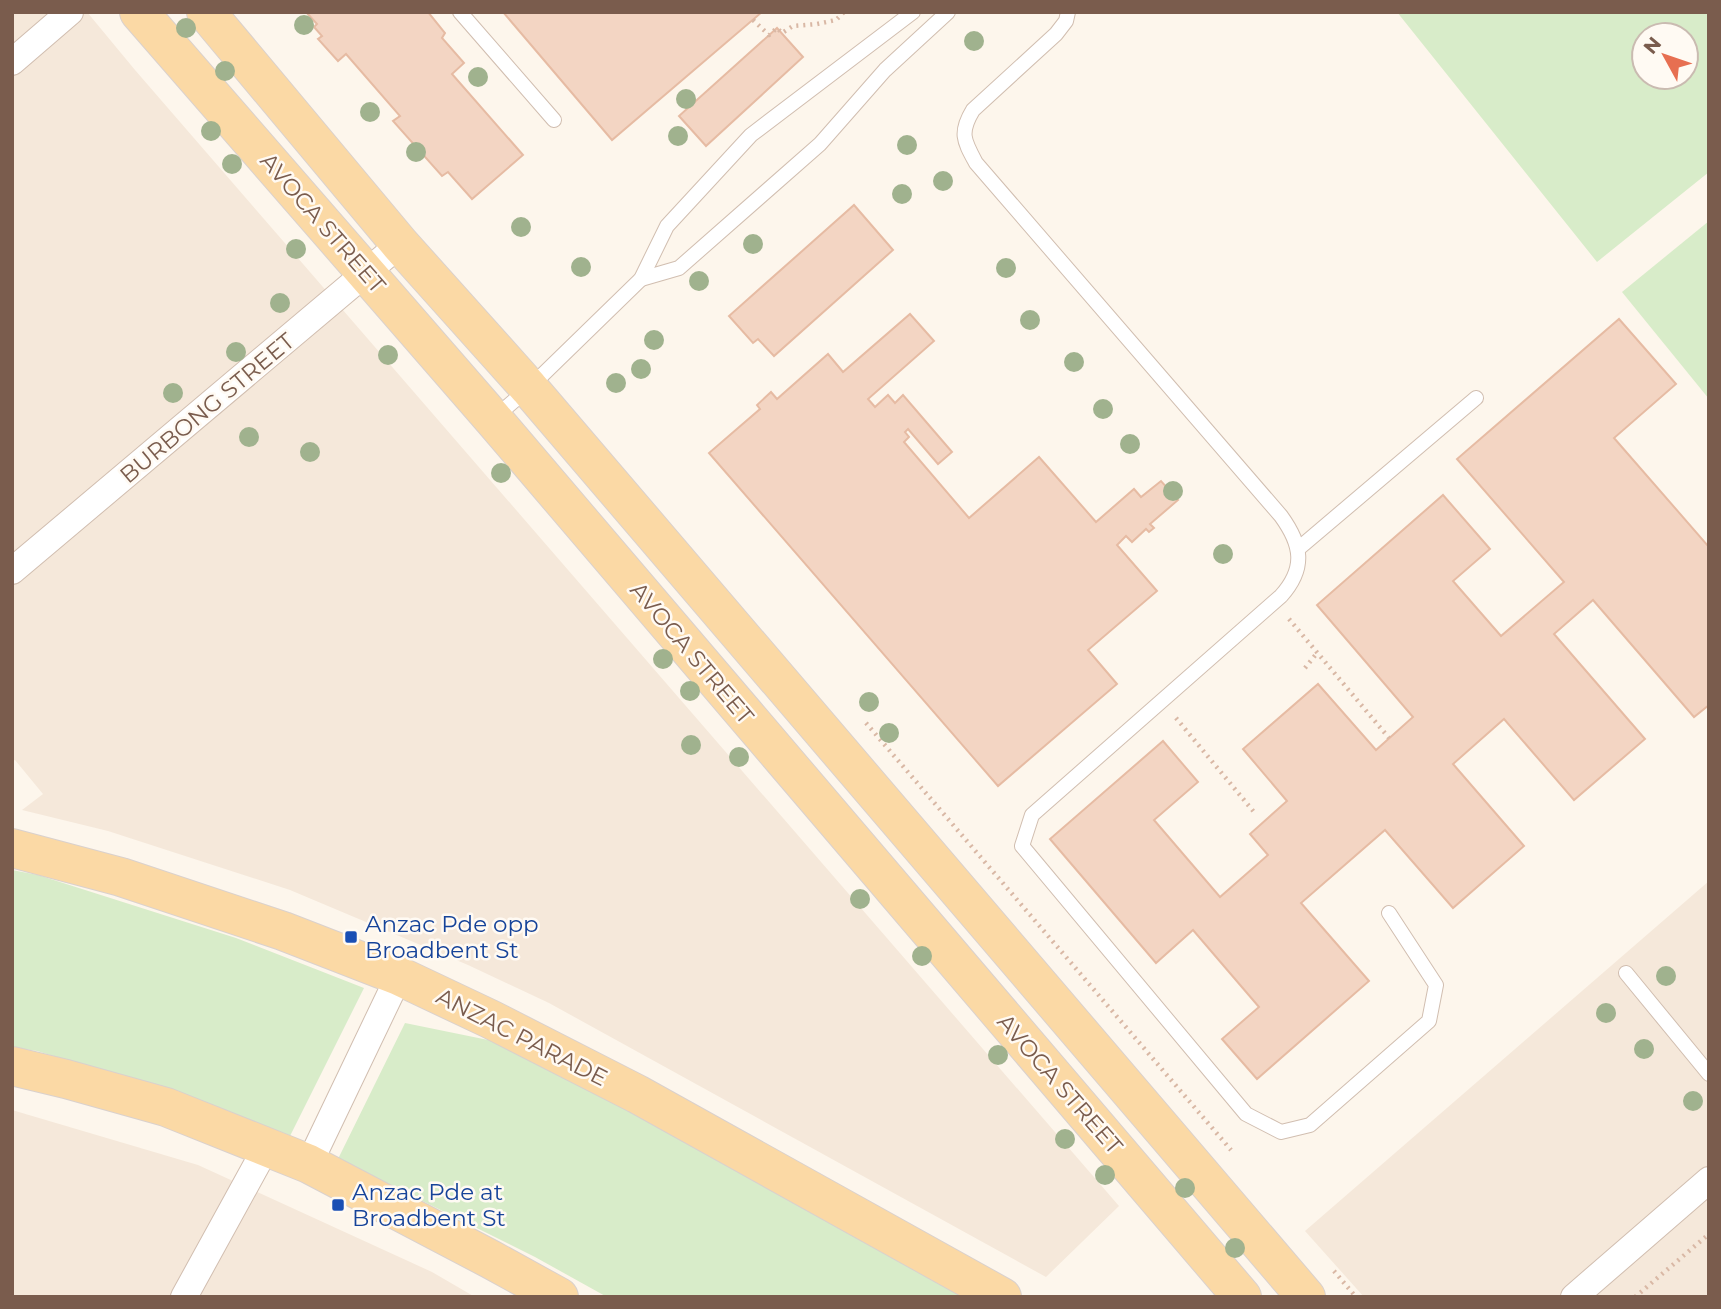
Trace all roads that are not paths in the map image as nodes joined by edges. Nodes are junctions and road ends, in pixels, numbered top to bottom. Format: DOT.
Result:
graph roads {
  1 [pos="70,12"];
  2 [pos="139,12"];
  3 [pos="206,12"];
  4 [pos="460,12"];
  5 [pos="913,12"];
  6 [pos="948,12"];
  7 [pos="1068,12"];
  8 [pos="12,62"];
  9 [pos="554,120"];
  10 [pos="400,244"];
  11 [pos="366,272"];
  12 [pos="641,279"];
  13 [pos="529,388"];
  14 [pos="1476,398"];
  15 [pos="493,419"];
  16 [pos="1298,549"];
  17 [pos="12,571"];
  18 [pos="12,848"];
  19 [pos="1389,913"];
  20 [pos="978,914"];
  21 [pos="942,945"];
  22 [pos="1626,973"];
  23 [pos="399,976"];
  24 [pos="12,1066"];
  25 [pos="1709,1074"];
  26 [pos="267,1146"];
  27 [pos="309,1164"];
  28 [pos="1709,1180"];
  29 [pos="184,1297"];
  30 [pos="559,1297"];
  31 [pos="1002,1297"];
  32 [pos="1242,1297"];
  33 [pos="1306,1297"];
  34 [pos="1574,1297"];
  1 -- 8 [label="street"];
  2 -- 11 [label="main road, AVOCA STREET"];
  3 -- 10 [label="main road, AVOCA STREET"];
  4 -- 9 [label="lane"];
  5 -- 12 [label="lane"];
  6 -- 12 [label="lane"];
  7 -- 16 [label="lane"];
  10 -- 11 [label="street, BURBONG STREET"];
  10 -- 13 [label="main road, AVOCA STREET"];
  11 -- 15 [label="main road, AVOCA STREET"];
  11 -- 17 [label="street, BURBONG STREET"];
  12 -- 13 [label="lane"];
  13 -- 15 [label="lane"];
  13 -- 20 [label="main road, AVOCA STREET"];
  14 -- 16 [label="lane"];
  15 -- 21 [label="main road, AVOCA STREET"];
  16 -- 19 [label="lane"];
  18 -- 23 [label="main road, ANZAC PARADE"];
  20 -- 21 [label="main road"];
  20 -- 33 [label="main road, AVOCA STREET"];
  21 -- 32 [label="main road, AVOCA STREET"];
  22 -- 25 [label="lane"];
  23 -- 27 [label="street"];
  23 -- 31 [label="main road, ANZAC PARADE"];
  24 -- 26 [label="main road"];
  26 -- 27 [label="main road"];
  26 -- 29 [label="street"];
  27 -- 30 [label="main road"];
  28 -- 34 [label="street"];
}
